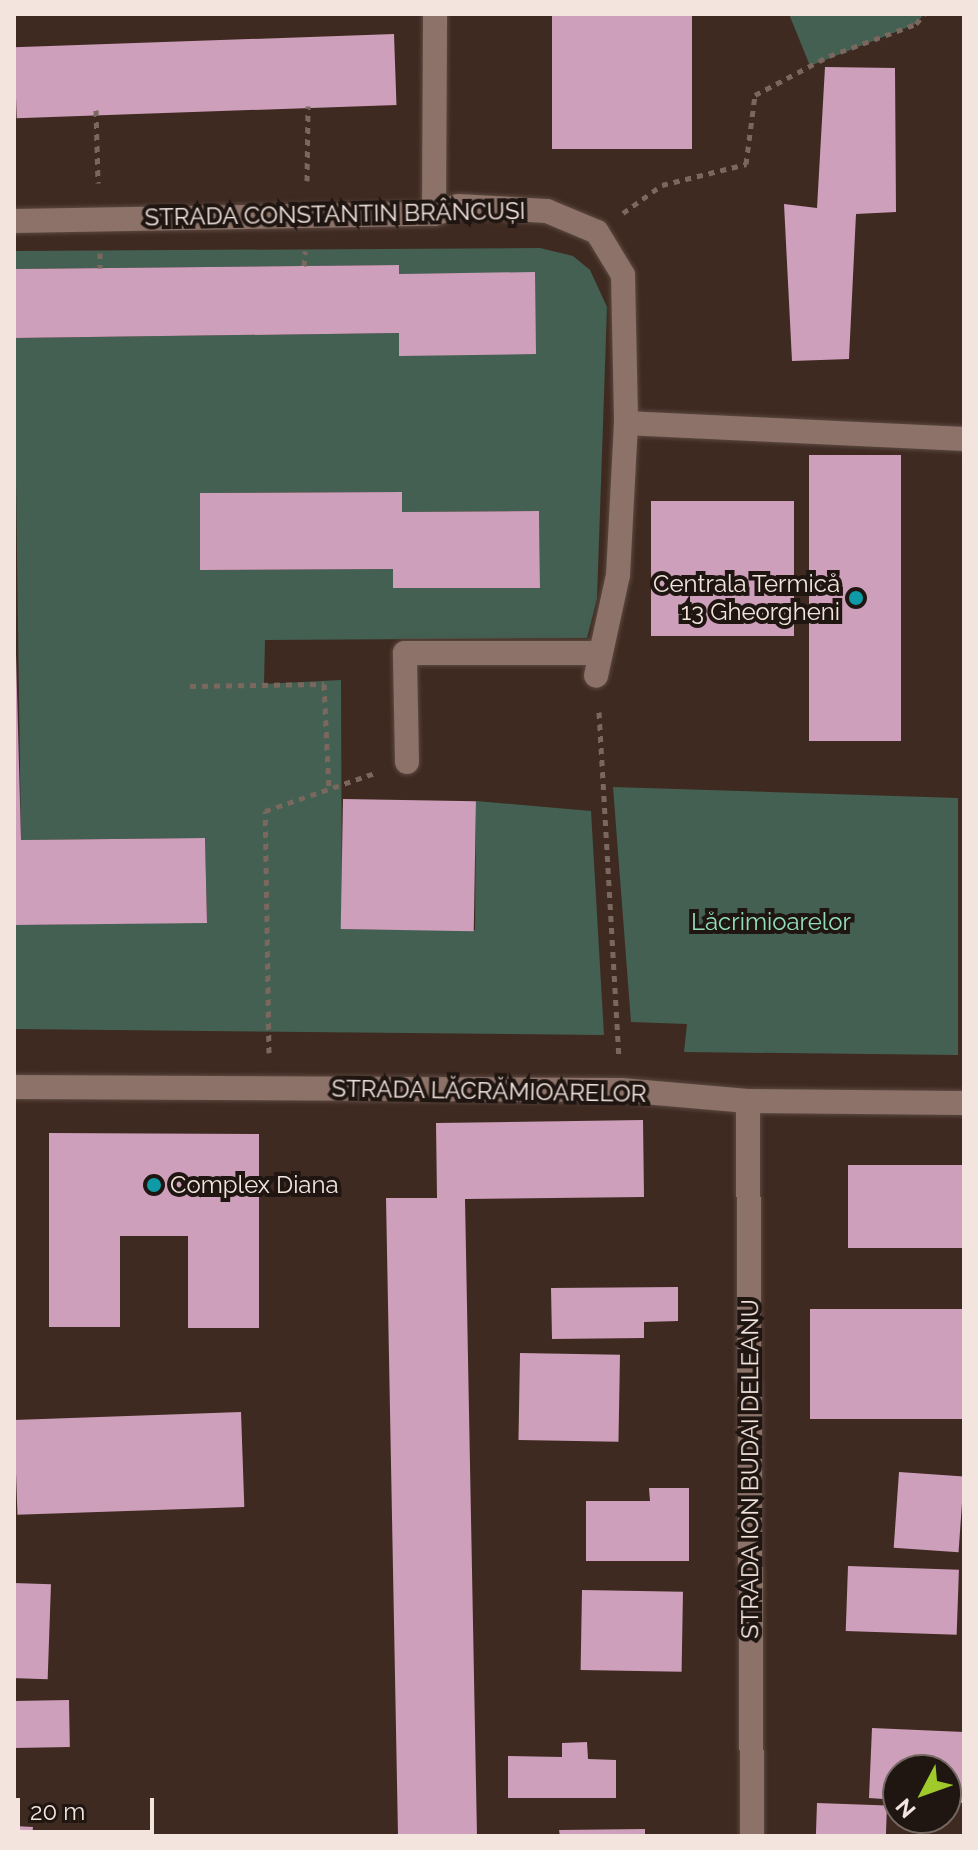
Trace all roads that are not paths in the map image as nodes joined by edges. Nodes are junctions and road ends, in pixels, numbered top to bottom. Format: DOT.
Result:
graph roads {
  1 [pos="435,14"];
  2 [pos="434,214"];
  3 [pos="14,221"];
  4 [pos="626,423"];
  5 [pos="964,439"];
  6 [pos="407,762"];
  7 [pos="14,1087"];
  8 [pos="748,1101"];
  9 [pos="964,1103"];
  10 [pos="752,1836"];
  1 -- 2 [label="street"];
  2 -- 3 [label="street, STRADA CONSTANTIN BRÂNCUȘI"];
  2 -- 4 [label="street, STRADA CONSTANTIN BRÂNCUȘI"];
  4 -- 5 [label="street"];
  4 -- 6 [label="street"];
  7 -- 8 [label="street, STRADA LĂCRĂMIOARELOR"];
  8 -- 9 [label="street, STRADA LĂCRĂMIOARELOR"];
  8 -- 10 [label="street, STRADA ION BUDAI DELEANU"];
}
